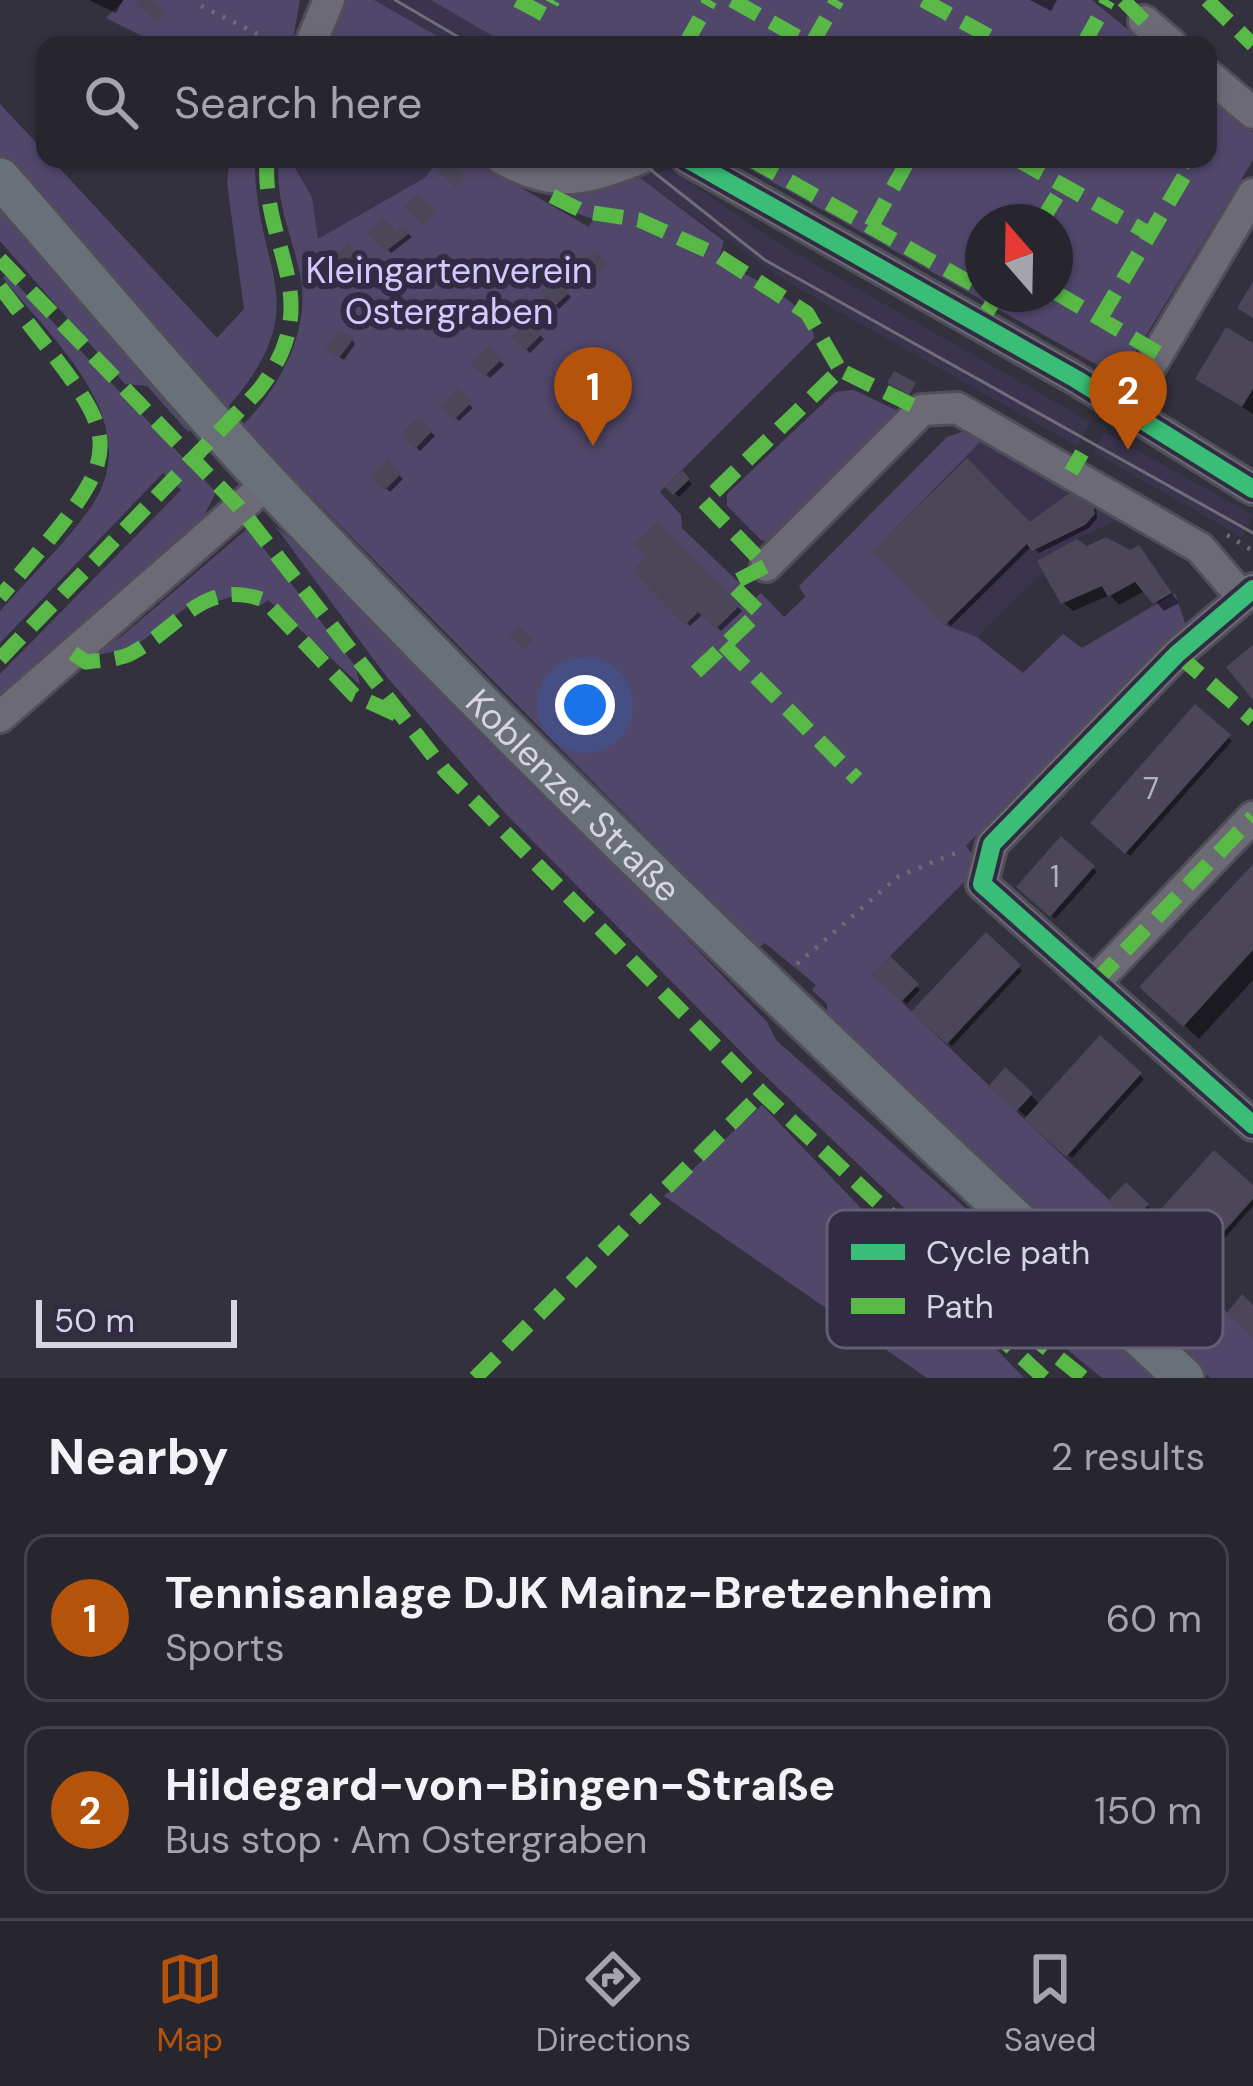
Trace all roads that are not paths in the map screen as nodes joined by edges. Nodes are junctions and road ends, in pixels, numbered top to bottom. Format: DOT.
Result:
graph roads {
  1 [pos="329,0"];
  2 [pos="1144,21"];
  3 [pos="314,36"];
  4 [pos="1162,36"];
  5 [pos="1217,83"];
  6 [pos="1253,113"];
  7 [pos="521,168"];
  8 [pos="611,168"];
  9 [pos="706,168"];
  10 [pos="0,178"];
  11 [pos="1253,194"];
  12 [pos="1124,412"];
  13 [pos="268,483"];
  14 [pos="1253,489"];
  15 [pos="766,566"];
  16 [pos="1248,594"];
  17 [pos="0,717"];
  18 [pos="1253,817"];
  19 [pos="1094,983"];
  20 [pos="1253,1125"];
  21 [pos="1004,1210"];
  22 [pos="1152,1348"];
  23 [pos="1184,1378"];
  1 -- 3 [label="street"];
  2 -- 4 [label="street"];
  5 -- 6 [label="street"];
  7 -- 8 [label="street"];
  9 -- 12 [label="street"];
  10 -- 13 [label="main road, Koblenzer Straße"];
  11 -- 12 [label="street"];
  12 -- 14 [label="street"];
  13 -- 17 [label="street"];
  13 -- 21 [label="main road, Koblenzer Straße"];
  15 -- 16 [label="street"];
  16 -- 19 [label="street"];
  18 -- 19 [label="street"];
  19 -- 20 [label="street"];
  22 -- 23 [label="main road, Koblenzer Straße"];
}
